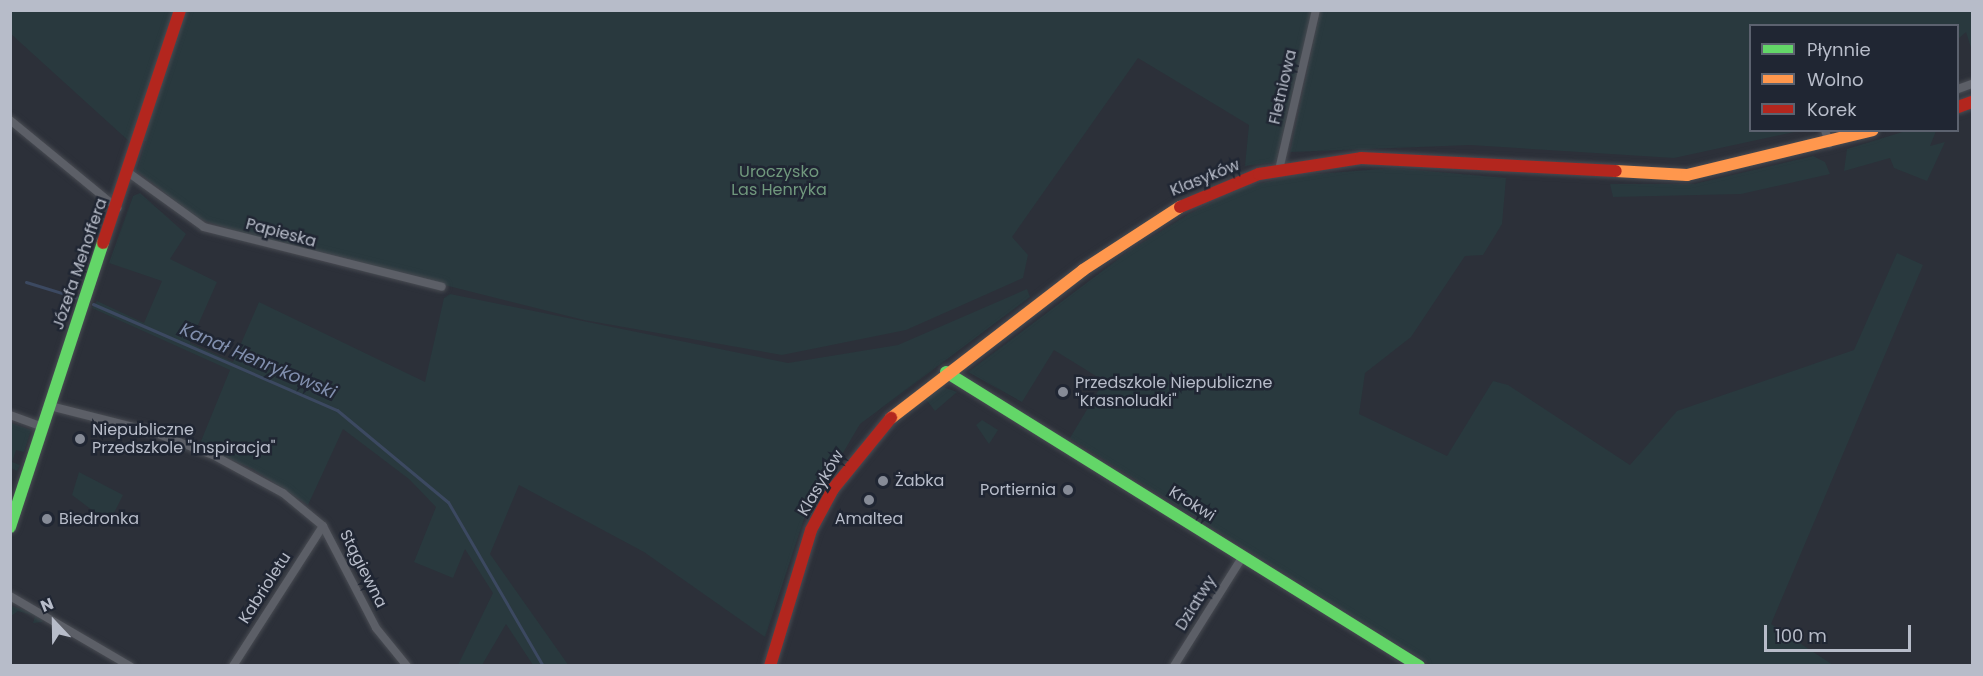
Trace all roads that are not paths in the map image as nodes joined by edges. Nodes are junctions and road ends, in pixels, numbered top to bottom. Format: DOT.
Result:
graph roads {
  1 [pos="180,10"];
  2 [pos="1316,10"];
  3 [pos="10,120"];
  4 [pos="1860,132"];
  5 [pos="1827,137"];
  6 [pos="1279,170"];
  7 [pos="129,173"];
  8 [pos="117,208"];
  9 [pos="442,286"];
  10 [pos="946,372"];
  11 [pos="50,406"];
  12 [pos="10,415"];
  13 [pos="43,427"];
  14 [pos="323,526"];
  15 [pos="10,527"];
  16 [pos="1244,556"];
  17 [pos="10,596"];
  18 [pos="130,666"];
  19 [pos="233,666"];
  20 [pos="407,666"];
  21 [pos="770,666"];
  22 [pos="1174,666"];
  23 [pos="1419,666"];
  1 -- 7 [label="street, Józefa Mehoffera"];
  2 -- 6 [label="street, Fletniowa"];
  3 -- 8 [label="street"];
  4 -- 5 [label="street, Klasyków"];
  5 -- 6 [label="street, Klasyków"];
  6 -- 10 [label="street, Klasyków"];
  7 -- 8 [label="street, Józefa Mehoffera"];
  7 -- 9 [label="street, Papieska"];
  8 -- 11 [label="street, Józefa Mehoffera"];
  10 -- 16 [label="street, Krokwi"];
  10 -- 21 [label="street, Klasyków"];
  11 -- 13 [label="street, Józefa Mehoffera"];
  11 -- 14 [label="street, Stągiewna"];
  12 -- 13 [label="street"];
  13 -- 15 [label="street, Józefa Mehoffera"];
  14 -- 19 [label="street, Kabrioletu"];
  14 -- 20 [label="street, Stągiewna"];
  16 -- 22 [label="street, Dziatwy"];
  16 -- 23 [label="street, Krokwi"];
  17 -- 18 [label="street"];
}
